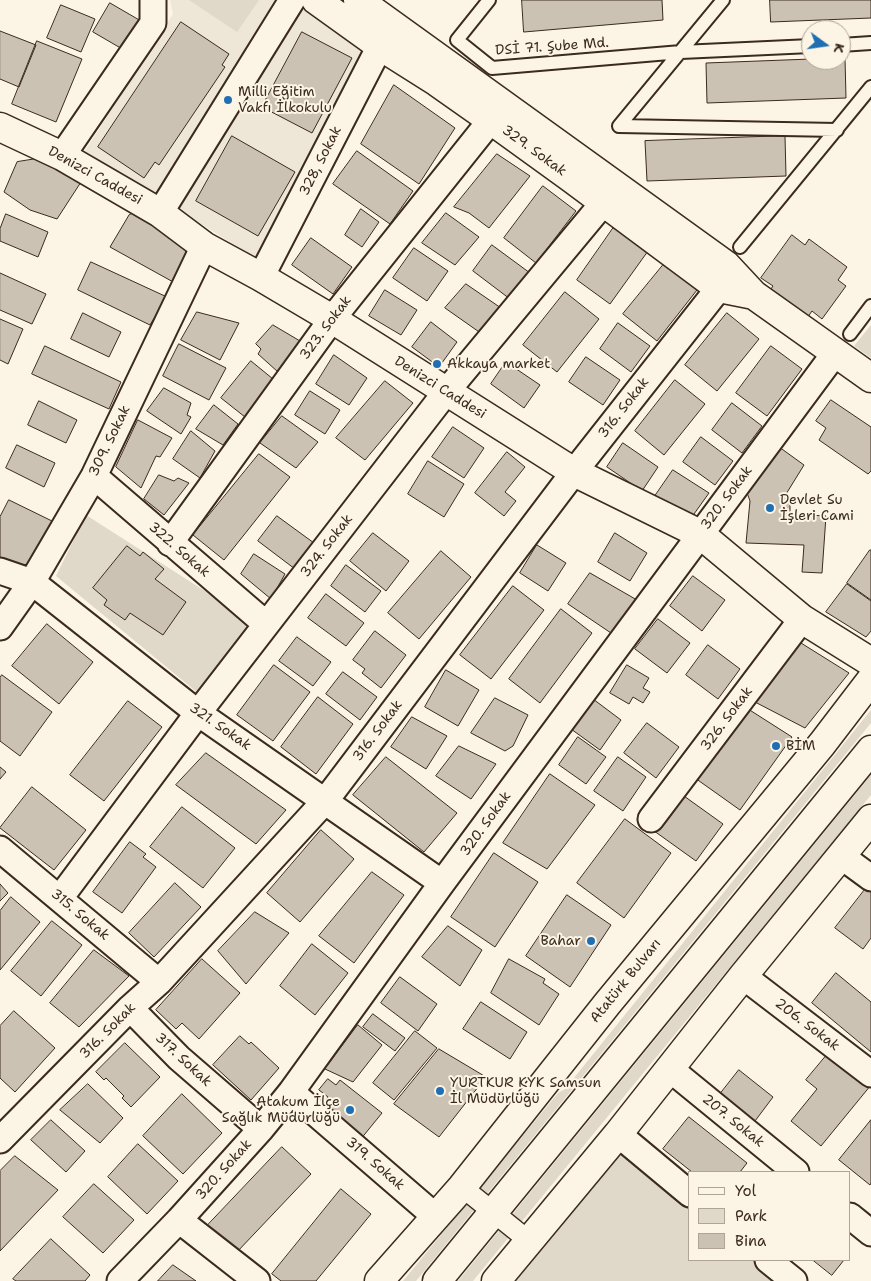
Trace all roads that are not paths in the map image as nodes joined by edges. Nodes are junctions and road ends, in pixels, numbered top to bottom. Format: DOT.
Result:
graph roads {
  1 [pos="153,0"];
  2 [pos="292,0"];
  3 [pos="316,0"];
  4 [pos="358,0"];
  5 [pos="489,0"];
  6 [pos="723,0"];
  7 [pos="871,43"];
  8 [pos="851,44"];
  9 [pos="380,46"];
  10 [pos="801,46"];
  11 [pos="680,52"];
  12 [pos="871,87"];
  13 [pos="491,120"];
  14 [pos="0,127"];
  15 [pos="837,130"];
  16 [pos="62,156"];
  17 [pos="604,202"];
  18 [pos="160,213"];
  19 [pos="204,246"];
  20 [pos="740,246"];
  21 [pos="262,276"];
  22 [pos="719,288"];
  23 [pos="754,295"];
  24 [pos="871,306"];
  25 [pos="332,318"];
  26 [pos="842,343"];
  27 [pos="871,378"];
  28 [pos="446,392"];
  29 [pos="574,472"];
  30 [pos="94,476"];
  31 [pos="700,534"];
  32 [pos="170,542"];
  33 [pos="0,571"];
  34 [pos="32,582"];
  35 [pos="802,619"];
  36 [pos="266,624"];
  37 [pos="0,627"];
  38 [pos="871,662"];
  39 [pos="871,680"];
  40 [pos="198,713"];
  41 [pos="871,750"];
  42 [pos="326,800"];
  43 [pos="651,819"];
  44 [pos="871,819"];
  45 [pos="0,849"];
  46 [pos="841,856"];
  47 [pos="871,878"];
  48 [pos="442,883"];
  49 [pos="60,898"];
  50 [pos="743,976"];
  51 [pos="159,982"];
  52 [pos="130,1008"];
  53 [pos="670,1069"];
  54 [pos="871,1074"];
  55 [pos="291,1092"];
  56 [pos="5,1124"];
  57 [pos="261,1129"];
  58 [pos="618,1134"];
  59 [pos="795,1171"];
  60 [pos="462,1187"];
  61 [pos="688,1192"];
  62 [pos="493,1213"];
  63 [pos="436,1217"];
  64 [pos="851,1217"];
  65 [pos="179,1220"];
  66 [pos="871,1233"];
  67 [pos="529,1241"];
  68 [pos="769,1261"];
  69 [pos="120,1281"];
  70 [pos="257,1281"];
  71 [pos="379,1281"];
  72 [pos="437,1281"];
  73 [pos="496,1281"];
  74 [pos="794,1281"];
  1 -- 16 [label="street"];
  2 -- 18 [label="street"];
  3 -- 9 [label="main road, 329. Sokak"];
  4 -- 23 [label="main road, 329. Sokak"];
  5 -- 11 [label="lane, DSİ 71. Şube Md."];
  6 -- 11 [label="lane"];
  7 -- 8 [label="lane"];
  9 -- 13 [label="main road, 329. Sokak"];
  9 -- 21 [label="street, 328, Sokak"];
  10 -- 11 [label="lane, DSİ 71. Şube Md."];
  11 -- 15 [label="lane"];
  12 -- 15 [label="lane"];
  13 -- 17 [label="main road, 329. Sokak"];
  13 -- 25 [label="street, 323. Sokak"];
  14 -- 16 [label="main road, Denizci Caddesi"];
  15 -- 20 [label="lane"];
  16 -- 18 [label="main road, Denizci Caddesi"];
  17 -- 22 [label="main road, 329. Sokak"];
  17 -- 28 [label="street, 324. Sokak"];
  18 -- 19 [label="main road, Denizci Caddesi"];
  19 -- 21 [label="main road, Denizci Caddesi"];
  19 -- 30 [label="street, 309. Sokak"];
  21 -- 25 [label="main road, Denizci Caddesi"];
  22 -- 23 [label="main road, 329. Sokak"];
  22 -- 29 [label="street, 316. Sokak"];
  23 -- 26 [label="main road, 329. Sokak"];
  24 -- 26 [label="lane"];
  25 -- 28 [label="main road, Denizci Caddesi"];
  25 -- 32 [label="street, 323. Sokak"];
  26 -- 27 [label="main road, 329. Sokak"];
  26 -- 31 [label="street, 320. Sokak"];
  28 -- 29 [label="main road, Denizci Caddesi"];
  28 -- 36 [label="street, 324. Sokak"];
  29 -- 31 [label="main road, Denizci Caddesi"];
  29 -- 42 [label="street, 316. Sokak"];
  30 -- 32 [label="street, 322. Sokak"];
  30 -- 34 [label="street, 309. Sokak"];
  31 -- 35 [label="main road, Denizci Caddesi"];
  31 -- 48 [label="street, 320. Sokak"];
  32 -- 36 [label="street, 322. Sokak"];
  33 -- 34 [label="street, 321. Sokak"];
  34 -- 37 [label="street, 309. Sokak"];
  34 -- 40 [label="street, 321. Sokak"];
  35 -- 38 [label="main road, Denizci Caddesi"];
  35 -- 43 [label="street, 326. Sokak"];
  36 -- 40 [label="street, 324. Sokak"];
  39 -- 60 [label="main road, Atatürk Bulvarı"];
  40 -- 42 [label="street, 321. Sokak"];
  40 -- 49 [label="street, 324. Sokak"];
  41 -- 62 [label="main road"];
  42 -- 48 [label="street, 321. Sokak"];
  42 -- 51 [label="street, 316. Sokak"];
  44 -- 46 [label="main road"];
  45 -- 49 [label="street, 315. Sokak"];
  46 -- 47 [label="street"];
  46 -- 50 [label="main road"];
  48 -- 55 [label="street, 320. Sokak"];
  49 -- 51 [label="street, 315. Sokak"];
  50 -- 53 [label="main road"];
  50 -- 54 [label="street, 206. Sokak"];
  51 -- 52 [label="street, 316. Sokak"];
  52 -- 56 [label="street, 316. Sokak"];
  52 -- 57 [label="street, 317. Sokak"];
  53 -- 58 [label="main road"];
  53 -- 59 [label="street, 207. Sokak"];
  55 -- 57 [label="street, 320. Sokak"];
  55 -- 63 [label="street, 319. Sokak"];
  57 -- 65 [label="street, 320. Sokak"];
  58 -- 61 [label="street"];
  58 -- 67 [label="main road"];
  60 -- 62 [label="street"];
  60 -- 63 [label="main road, Atatürk Bulvarı"];
  62 -- 67 [label="street"];
  62 -- 72 [label="main road"];
  63 -- 71 [label="main road, Atatürk Bulvarı"];
  64 -- 66 [label="street"];
  65 -- 69 [label="street, 320. Sokak"];
  65 -- 70 [label="street"];
  67 -- 73 [label="main road"];
  68 -- 74 [label="street"];
}
